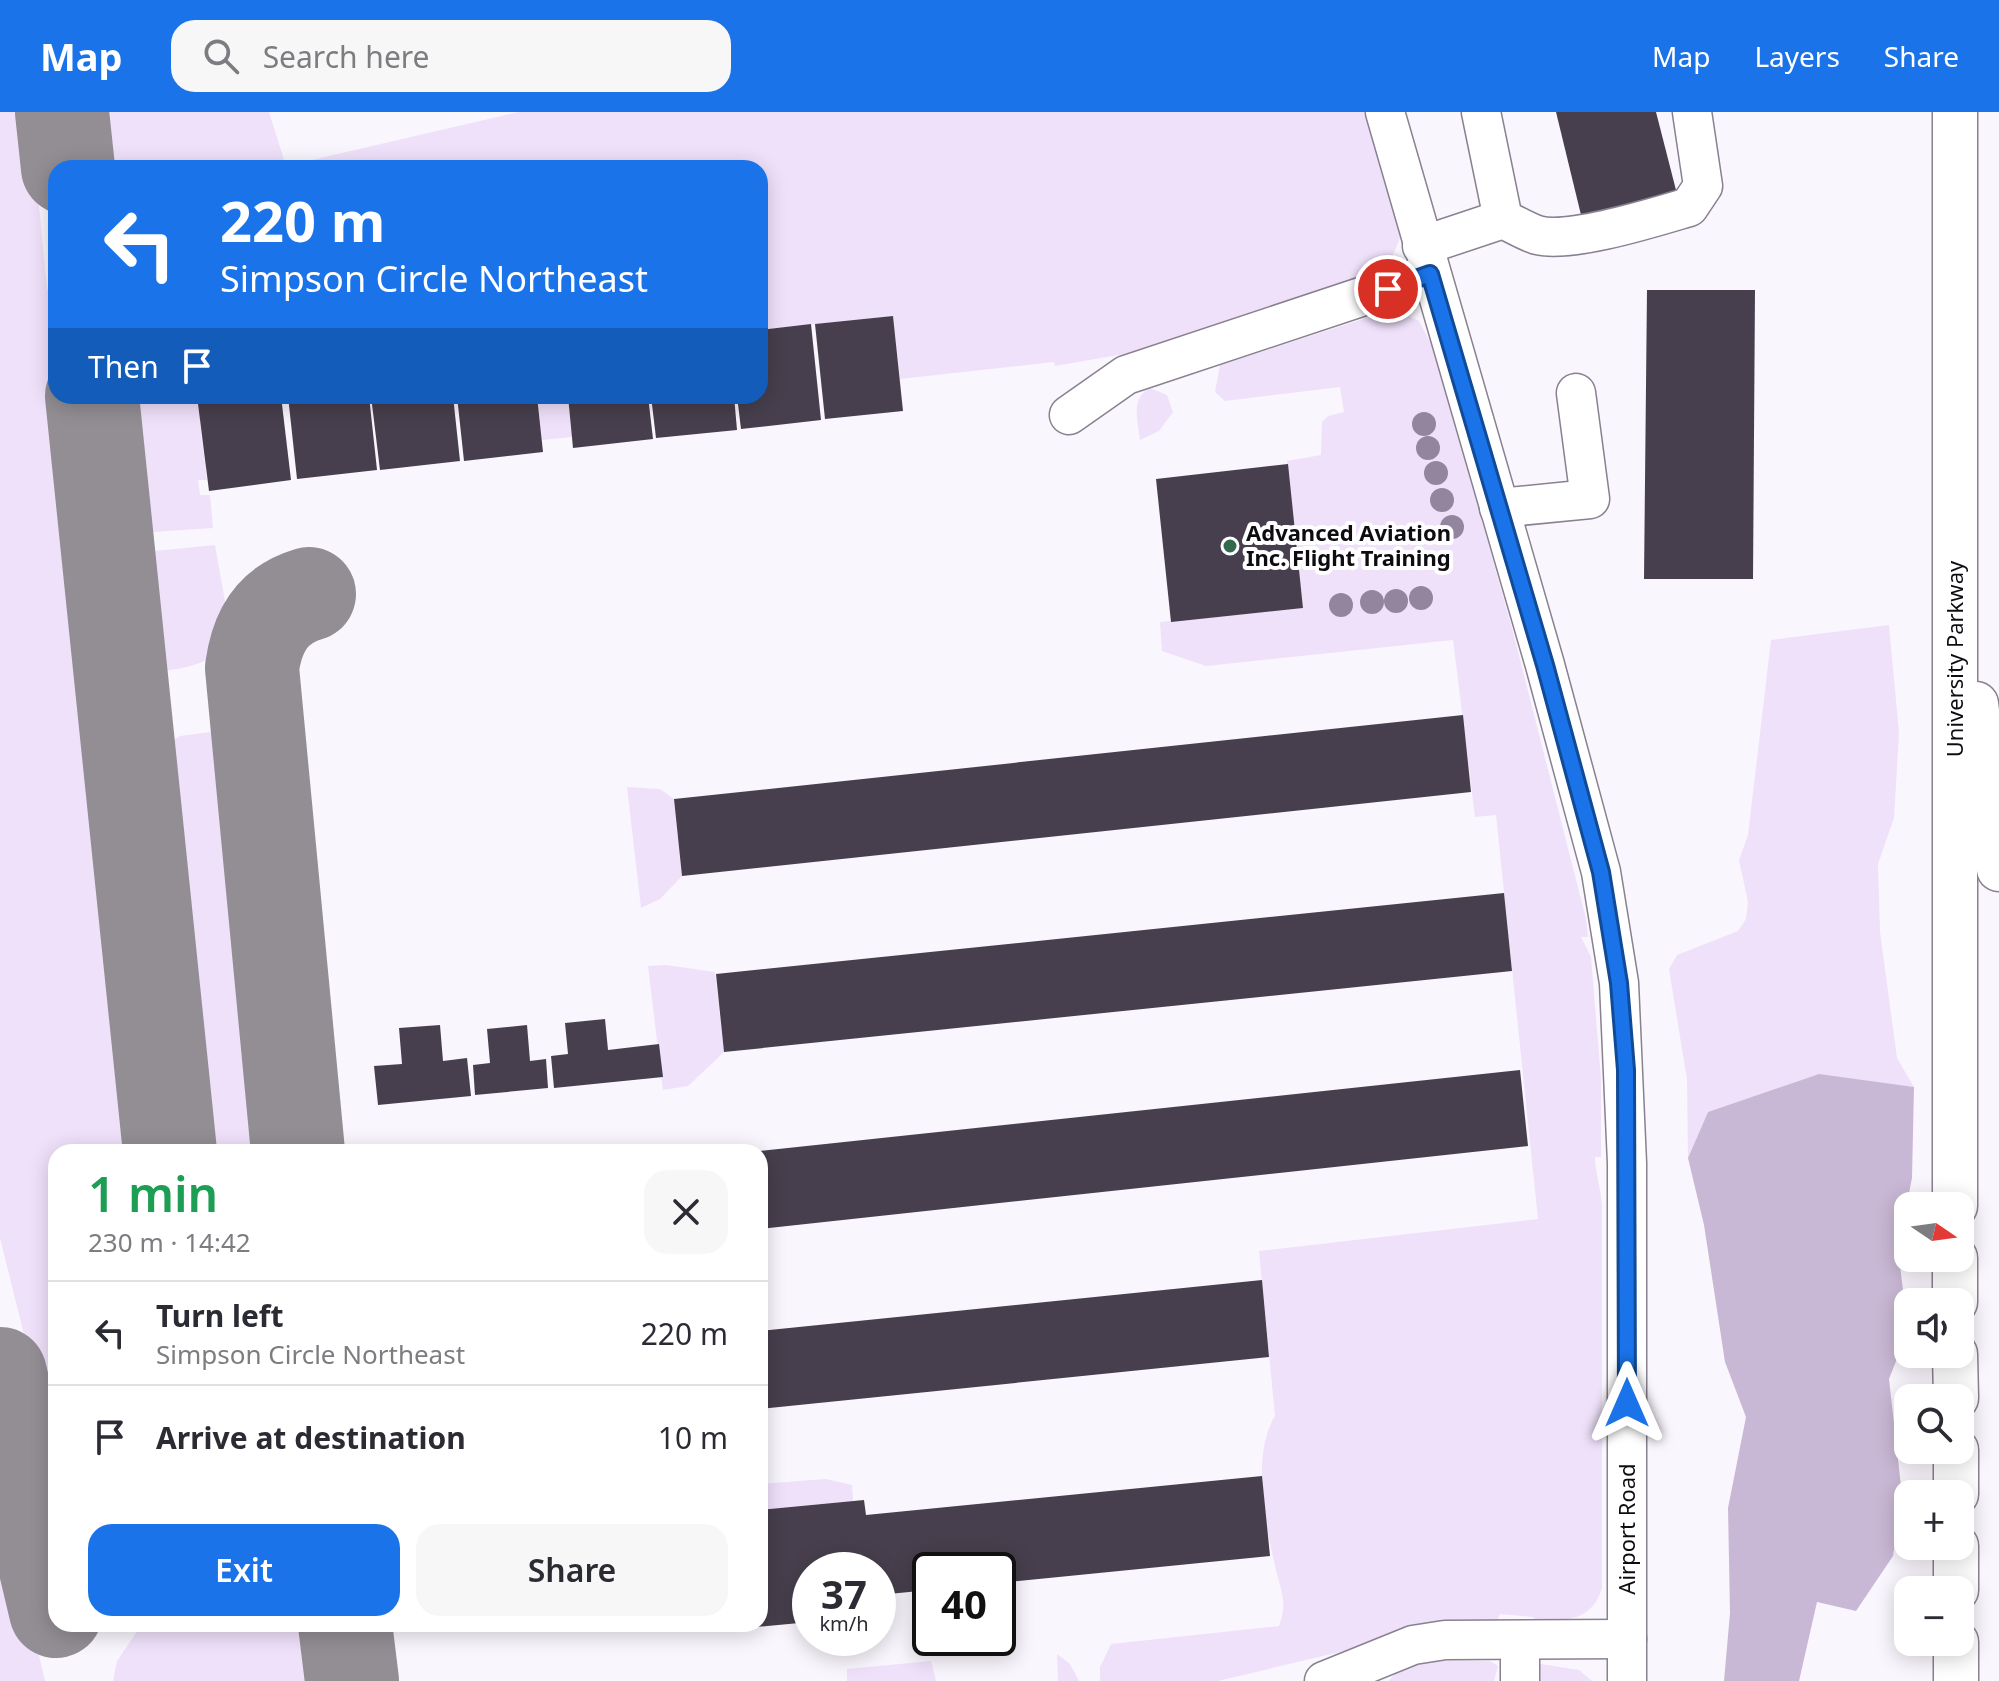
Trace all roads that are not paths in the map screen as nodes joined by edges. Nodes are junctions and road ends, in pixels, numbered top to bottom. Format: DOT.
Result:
graph roads {
  1 [pos="1385,112"];
  2 [pos="1481,112"];
  3 [pos="1692,112"];
  4 [pos="1955,112"];
  5 [pos="1503,219"];
  6 [pos="1426,260"];
  7 [pos="1576,393"];
  8 [pos="1069,415"];
  9 [pos="1499,508"];
  10 [pos="1955,604"];
  11 [pos="1999,869"];
  12 [pos="1955,1192"];
  13 [pos="1627,1639"];
  14 [pos="1520,1642"];
  15 [pos="1956,1656"];
  16 [pos="1372,1671"];
  17 [pos="1324,1681"];
  18 [pos="1520,1681"];
  19 [pos="1627,1681"];
  20 [pos="1956,1681"];
  1 -- 6 [label="street, Airport Road"];
  2 -- 5 [label="street"];
  3 -- 5 [label="street"];
  4 -- 10 [label="highway, University Parkway"];
  5 -- 6 [label="street"];
  6 -- 8 [label="street"];
  6 -- 9 [label="street, Airport Road"];
  7 -- 9 [label="street"];
  9 -- 13 [label="street, Airport Road"];
  10 -- 11 [label="highway"];
  10 -- 12 [label="highway, University Parkway"];
  13 -- 14 [label="street"];
  13 -- 19 [label="street, Airport Road"];
  14 -- 16 [label="street"];
  14 -- 18 [label="street"];
  15 -- 20 [label="highway"];
  16 -- 17 [label="street"];
}
